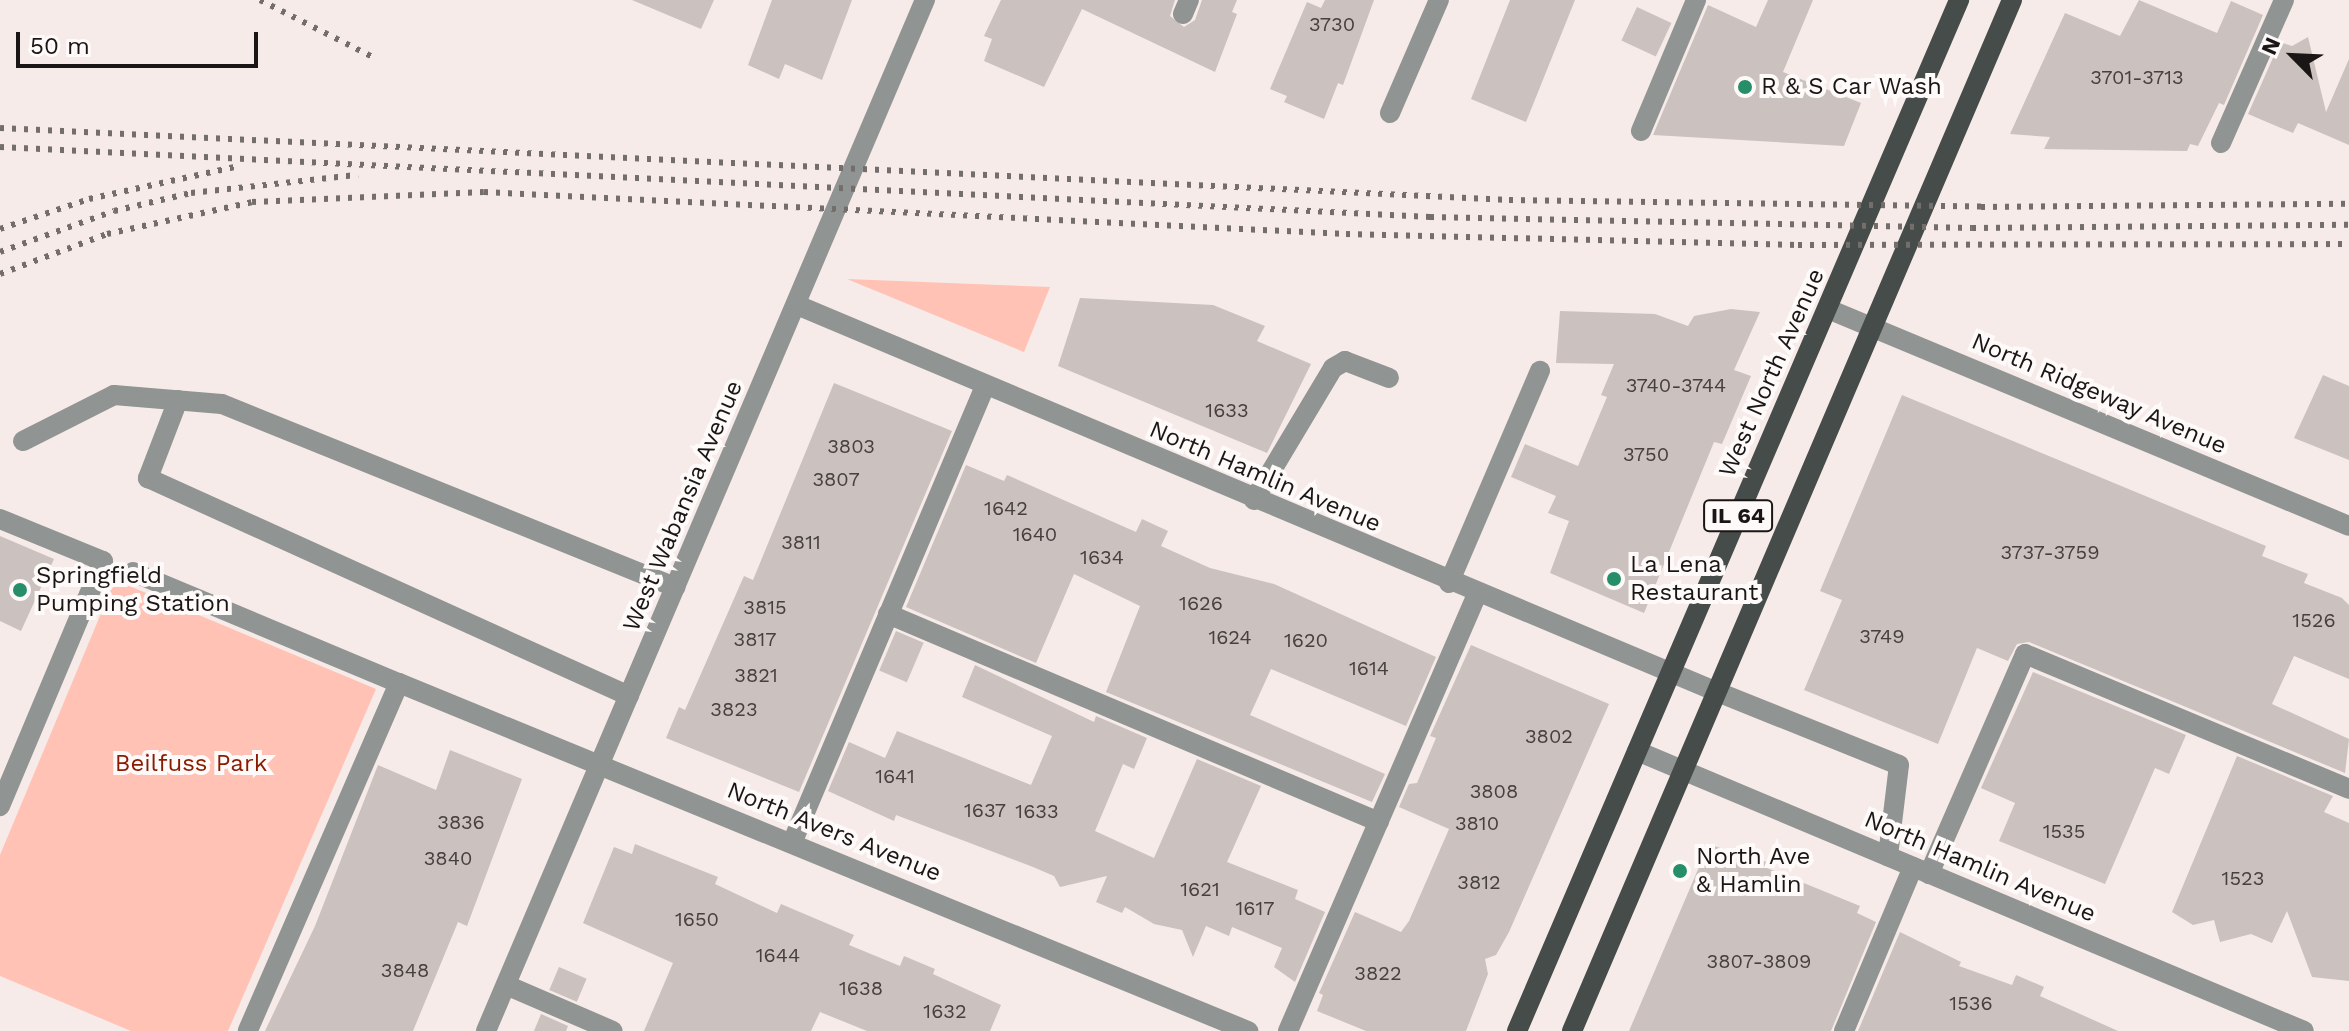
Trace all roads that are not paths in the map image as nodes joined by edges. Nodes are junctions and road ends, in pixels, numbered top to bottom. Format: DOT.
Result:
graph roads {
  1 [pos="925,0"];
  2 [pos="1439,0"];
  3 [pos="1696,0"];
  4 [pos="1959,0"];
  5 [pos="2012,0"];
  6 [pos="2284,0"];
  7 [pos="1390,113"];
  8 [pos="1641,131"];
  9 [pos="2221,143"];
  10 [pos="797,305"];
  11 [pos="1828,309"];
  12 [pos="1870,327"];
  13 [pos="1540,371"];
  14 [pos="1389,378"];
  15 [pos="985,386"];
  16 [pos="178,400"];
  17 [pos="23,441"];
  18 [pos="1254,500"];
  19 [pos="0,519"];
  20 [pos="2349,526"];
  21 [pos="133,572"];
  22 [pos="1449,583"];
  23 [pos="676,587"];
  24 [pos="1477,594"];
  25 [pos="888,614"];
  26 [pos="1670,672"];
  27 [pos="399,683"];
  28 [pos="1715,691"];
  29 [pos="629,696"];
  30 [pos="1637,751"];
  31 [pos="600,764"];
  32 [pos="1682,770"];
  33 [pos="2349,789"];
  34 [pos="0,806"];
  35 [pos="1379,822"];
  36 [pos="792,843"];
  37 [pos="1888,856"];
  38 [pos="1921,870"];
  39 [pos="506,985"];
  40 [pos="248,1031"];
  41 [pos="486,1031"];
  42 [pos="613,1031"];
  43 [pos="1248,1031"];
  44 [pos="1288,1031"];
  45 [pos="1517,1031"];
  46 [pos="1572,1031"];
  47 [pos="1844,1031"];
  48 [pos="2304,1031"];
  1 -- 10 [label="street, West Wabansia Avenue"];
  2 -- 7 [label="street"];
  3 -- 8 [label="street"];
  4 -- 11 [label="main road, West North Avenue / IL 64"];
  5 -- 12 [label="main road, IL 64"];
  6 -- 9 [label="street"];
  10 -- 15 [label="street, North Hamlin Avenue"];
  10 -- 23 [label="street, West Wabansia Avenue"];
  11 -- 12 [label="street, North Ridgeway Avenue"];
  11 -- 26 [label="main road, West North Avenue / IL 64"];
  12 -- 20 [label="street, North Ridgeway Avenue"];
  12 -- 28 [label="main road, IL 64"];
  13 -- 22 [label="street"];
  14 -- 18 [label="street"];
  15 -- 18 [label="street, North Hamlin Avenue"];
  15 -- 25 [label="street"];
  16 -- 17 [label="street"];
  16 -- 23 [label="street"];
  16 -- 29 [label="street"];
  18 -- 22 [label="street, North Hamlin Avenue"];
  19 -- 34 [label="street"];
  21 -- 27 [label="street, North Avers Avenue"];
  22 -- 24 [label="street, North Hamlin Avenue"];
  23 -- 29 [label="street, West Wabansia Avenue"];
  24 -- 26 [label="street, North Hamlin Avenue"];
  24 -- 35 [label="street"];
  25 -- 35 [label="street"];
  25 -- 36 [label="street"];
  26 -- 28 [label="street, North Hamlin Avenue"];
  26 -- 30 [label="main road, West North Avenue / IL 64"];
  27 -- 31 [label="street, North Avers Avenue"];
  27 -- 40 [label="street"];
  28 -- 32 [label="main road, IL 64"];
  28 -- 37 [label="street, North Hamlin Avenue"];
  29 -- 31 [label="street, West Wabansia Avenue"];
  30 -- 32 [label="street, North Hamlin Avenue"];
  30 -- 45 [label="main road, West North Avenue / IL 64"];
  31 -- 36 [label="street, North Avers Avenue"];
  31 -- 39 [label="street, West Wabansia Avenue"];
  32 -- 37 [label="street, North Hamlin Avenue"];
  32 -- 46 [label="main road, IL 64"];
  33 -- 38 [label="street"];
  35 -- 44 [label="street"];
  36 -- 43 [label="street, North Avers Avenue"];
  37 -- 38 [label="street, North Hamlin Avenue"];
  38 -- 47 [label="street"];
  38 -- 48 [label="street, North Hamlin Avenue"];
  39 -- 41 [label="street, West Wabansia Avenue"];
  39 -- 42 [label="street"];
}
